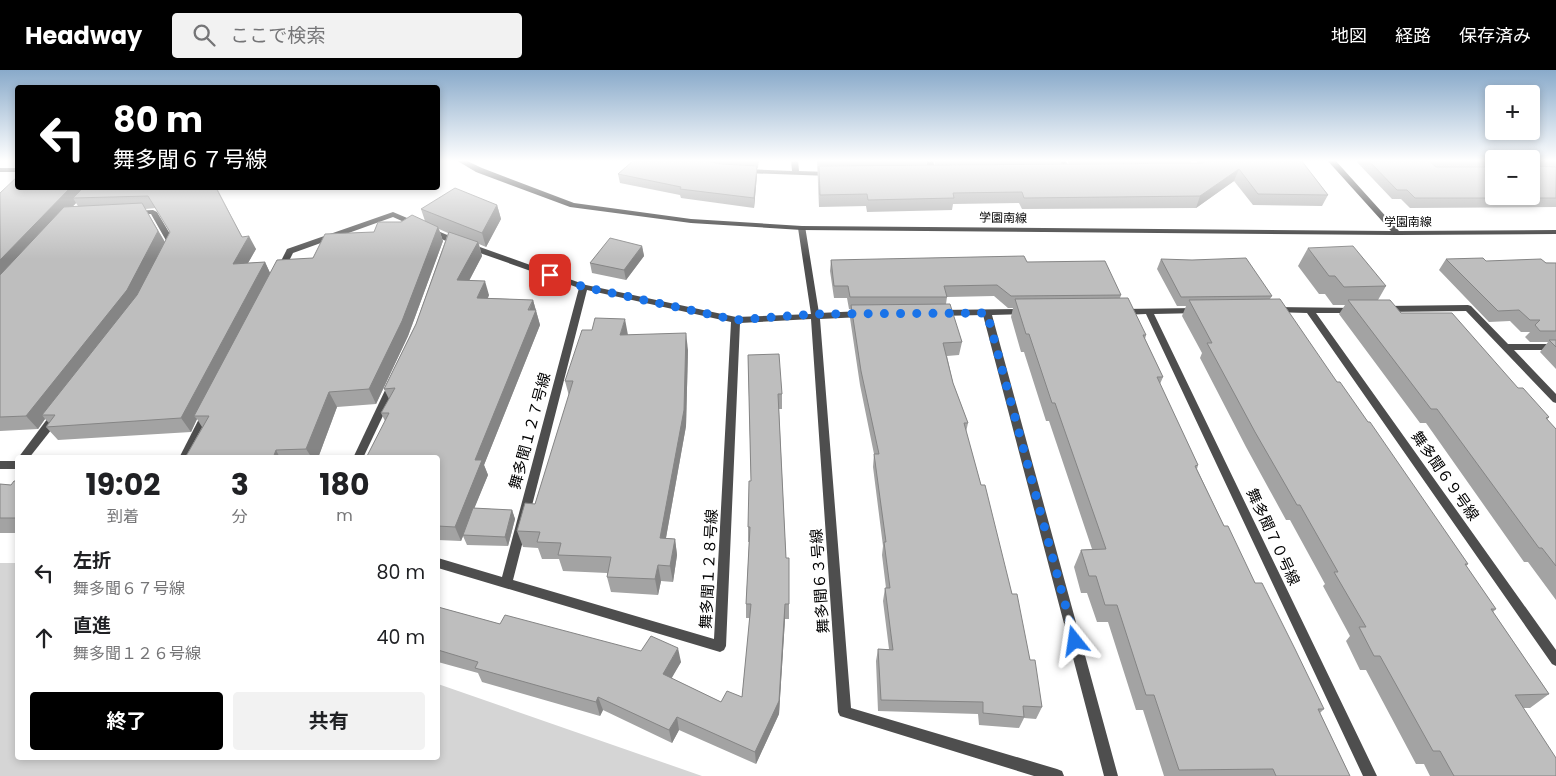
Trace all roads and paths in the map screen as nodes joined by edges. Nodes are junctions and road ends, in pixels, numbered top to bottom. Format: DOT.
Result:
graph roads {
  1 [pos="541,193"];
  2 [pos="1361,193"];
  3 [pos="125,213"];
  4 [pos="802,228"];
  5 [pos="1556,232"];
  6 [pos="1397,233"];
  7 [pos="163,262"];
  8 [pos="277,277"];
  9 [pos="584,287"];
  10 [pos="1262,310"];
  11 [pos="1310,310"];
  12 [pos="1206,311"];
  13 [pos="1034,312"];
  14 [pos="1111,312"];
  15 [pos="1149,312"];
  16 [pos="929,313"];
  17 [pos="987,313"];
  18 [pos="815,314"];
  19 [pos="872,314"];
  20 [pos="736,320"];
  21 [pos="1506,347"];
  22 [pos="1556,347"];
  23 [pos="399,371"];
  24 [pos="1556,400"];
  25 [pos="210,406"];
  26 [pos="59,412"];
  27 [pos="25,455"];
  28 [pos="186,455"];
  29 [pos="359,455"];
  30 [pos="0,465"];
  31 [pos="15,465"];
  32 [pos="440,564"];
  33 [pos="506,583"];
  34 [pos="1556,660"];
  35 [pos="1057,776"];
  36 [pos="1111,776"];
  37 [pos="1370,776"];
  1 -- 4 [label="street, 学園南線"];
  2 -- 6 [label="street"];
  3 -- 7 [label="street"];
  4 -- 6 [label="street, 学園南線"];
  4 -- 18 [label="street, 舞多聞６３号線"];
  5 -- 6 [label="street, 学園南線"];
  8 -- 9 [label="street"];
  9 -- 20 [label="street"];
  9 -- 33 [label="street, 舞多聞１２７号線"];
  10 -- 11 [label="street"];
  11 -- 21 [label="street"];
  11 -- 34 [label="street, 舞多聞６９号線"];
  12 -- 15 [label="street"];
  13 -- 17 [label="street"];
  14 -- 15 [label="street"];
  15 -- 37 [label="street, 舞多聞７０号線"];
  16 -- 17 [label="street"];
  17 -- 36 [label="street"];
  18 -- 19 [label="street"];
  18 -- 20 [label="street"];
  18 -- 35 [label="street, 舞多聞６３号線"];
  20 -- 33 [label="street, 舞多聞１２８号線"];
  21 -- 22 [label="street"];
  21 -- 24 [label="street"];
  23 -- 29 [label="street"];
  25 -- 28 [label="street"];
  26 -- 27 [label="street"];
  30 -- 31 [label="street"];
  32 -- 33 [label="street, 舞多聞１２８号線"];
}
